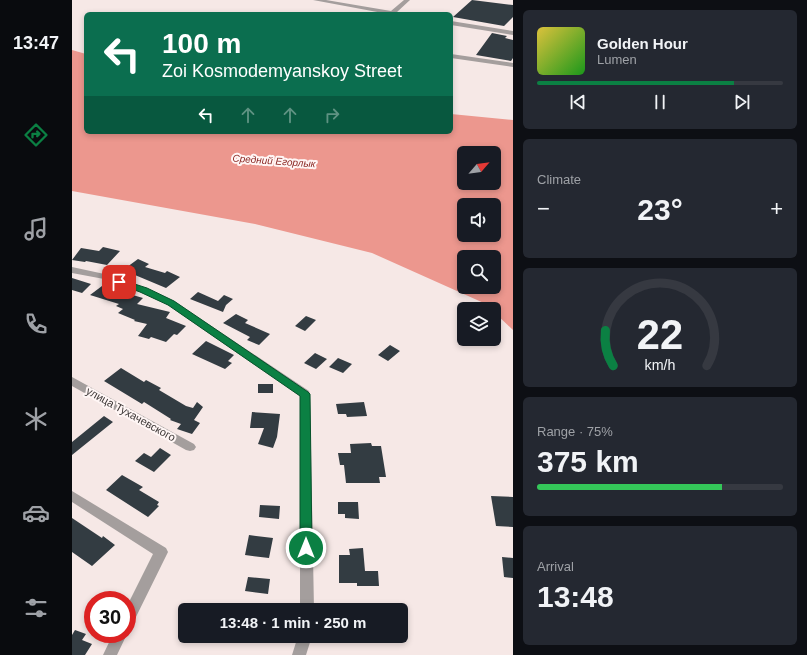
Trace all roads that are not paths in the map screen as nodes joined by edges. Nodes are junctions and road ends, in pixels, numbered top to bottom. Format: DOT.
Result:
graph roads {
  1 [pos="316,0"];
  2 [pos="407,0"];
  3 [pos="386,12"];
  4 [pos="393,12"];
  5 [pos="453,23"];
  6 [pos="513,33"];
  7 [pos="453,56"];
  8 [pos="513,65"];
  9 [pos="72,270"];
  10 [pos="72,380"];
  11 [pos="190,447"];
  12 [pos="72,496"];
  13 [pos="136,602"];
  14 [pos="307,603"];
  15 [pos="116,643"];
  16 [pos="303,643"];
  17 [pos="110,655"];
  18 [pos="299,655"];
  1 -- 3 [label="street"];
  2 -- 4 [label="street"];
  5 -- 6 [label="street"];
  7 -- 8 [label="street"];
  9 -- 14 [label="street"];
  10 -- 11 [label="street, улица Тухачевского"];
  12 -- 13 [label="street"];
  15 -- 17 [label="street"];
  16 -- 18 [label="street"];
}
